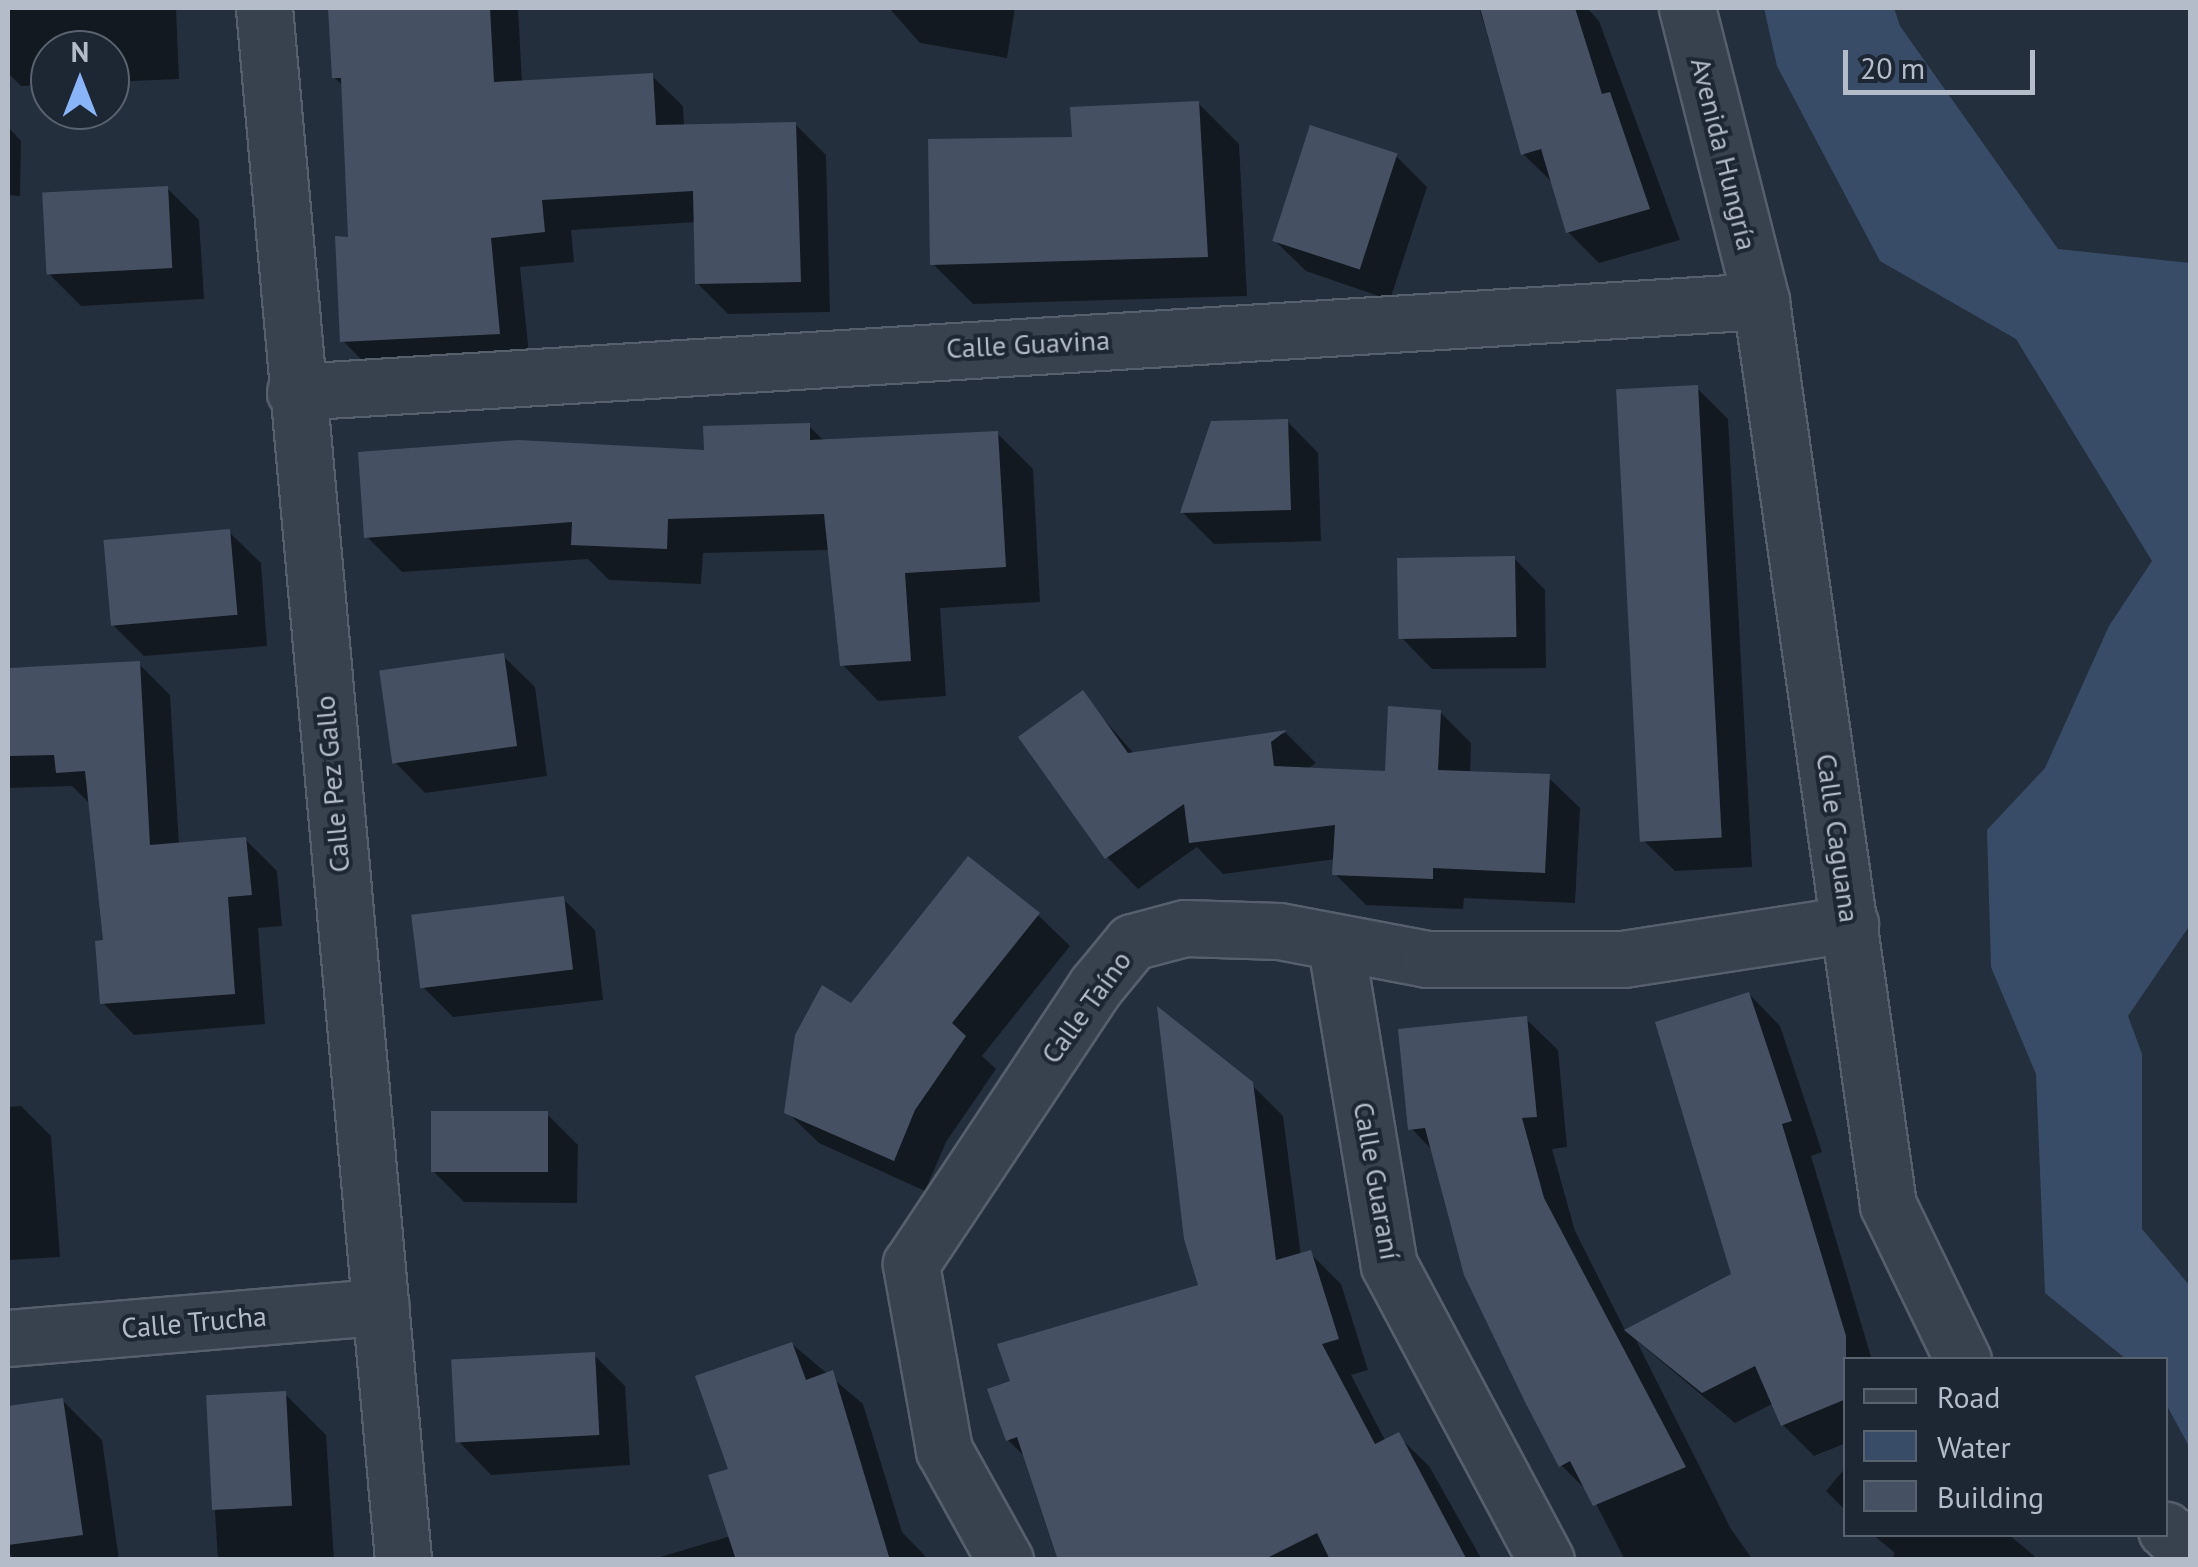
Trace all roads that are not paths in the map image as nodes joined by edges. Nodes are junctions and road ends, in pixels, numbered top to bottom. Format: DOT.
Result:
graph roads {
  1 [pos="264,8"];
  2 [pos="1686,8"];
  3 [pos="1760,301"];
  4 [pos="295,392"];
  5 [pos="1850,924"];
  6 [pos="1336,946"];
  7 [pos="382,1306"];
  8 [pos="8,1338"];
  9 [pos="1962,1357"];
  10 [pos="2168,1532"];
  11 [pos="2190,1551"];
  12 [pos="404,1560"];
  13 [pos="1004,1560"];
  14 [pos="1546,1560"];
  1 -- 4 [label="street, Calle Pez Gallo"];
  2 -- 3 [label="street, Avenida Hungría"];
  3 -- 4 [label="street, Calle Guavina"];
  3 -- 5 [label="street, Calle Caguana"];
  4 -- 7 [label="street, Calle Pez Gallo"];
  5 -- 6 [label="street, Calle Taíno"];
  5 -- 9 [label="street, Calle Caguana"];
  6 -- 13 [label="street, Calle Taíno"];
  6 -- 14 [label="street, Calle Guaraní"];
  7 -- 8 [label="street, Calle Trucha"];
  7 -- 12 [label="street, Calle Pez Gallo"];
  10 -- 11 [label="street"];
}
